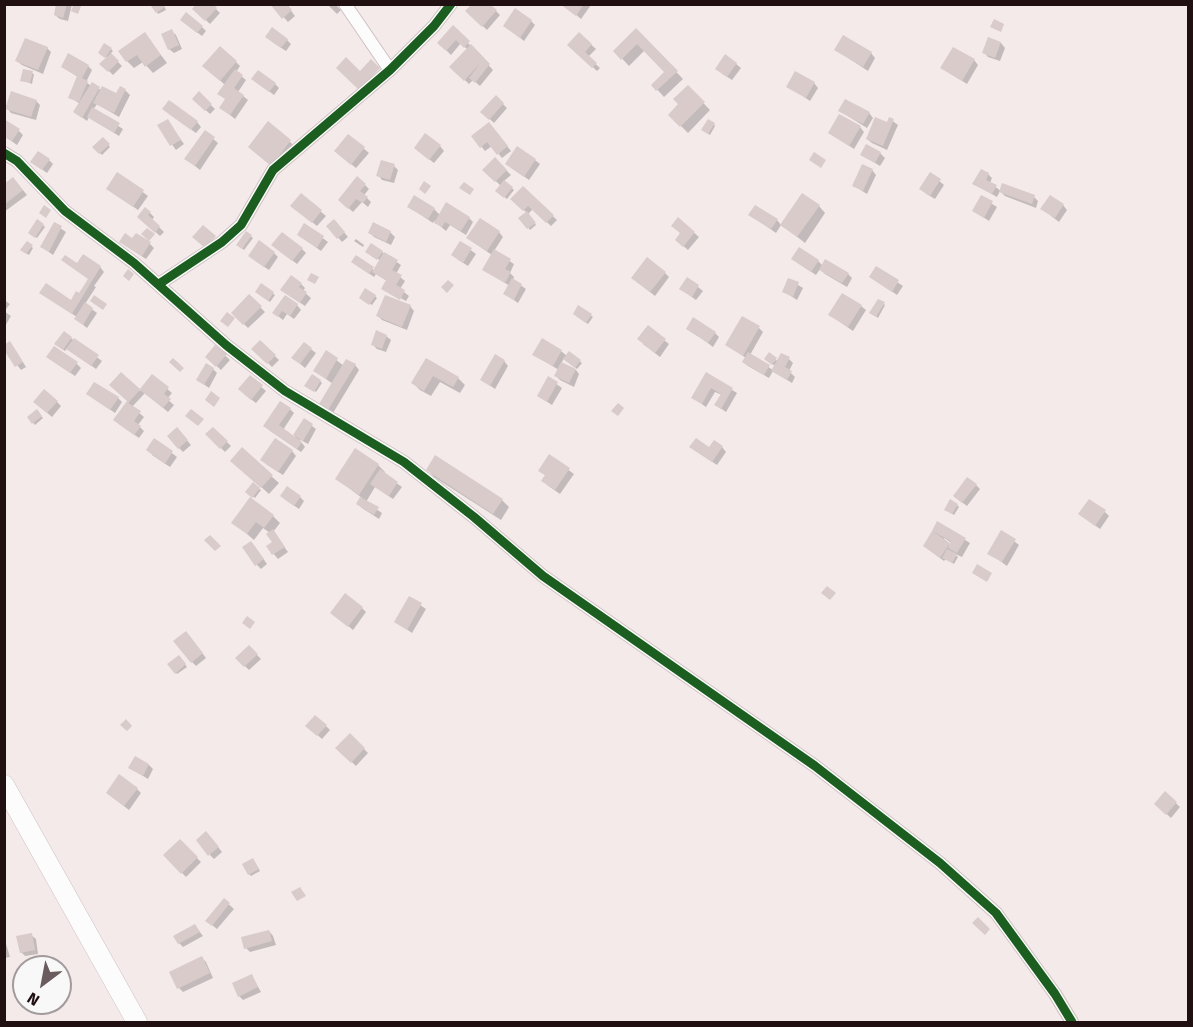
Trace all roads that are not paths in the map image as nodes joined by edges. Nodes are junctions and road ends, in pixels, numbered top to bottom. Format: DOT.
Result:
graph roads {
  1 [pos="345,4"];
  2 [pos="451,4"];
  3 [pos="390,70"];
  4 [pos="4,153"];
  5 [pos="159,284"];
  6 [pos="4,785"];
  7 [pos="136,1023"];
  8 [pos="1072,1023"];
  1 -- 3 [label="street"];
  2 -- 3 [label="street"];
  3 -- 5 [label="street"];
  4 -- 5 [label="street"];
  5 -- 8 [label="street"];
  6 -- 7 [label="main road"];
}
